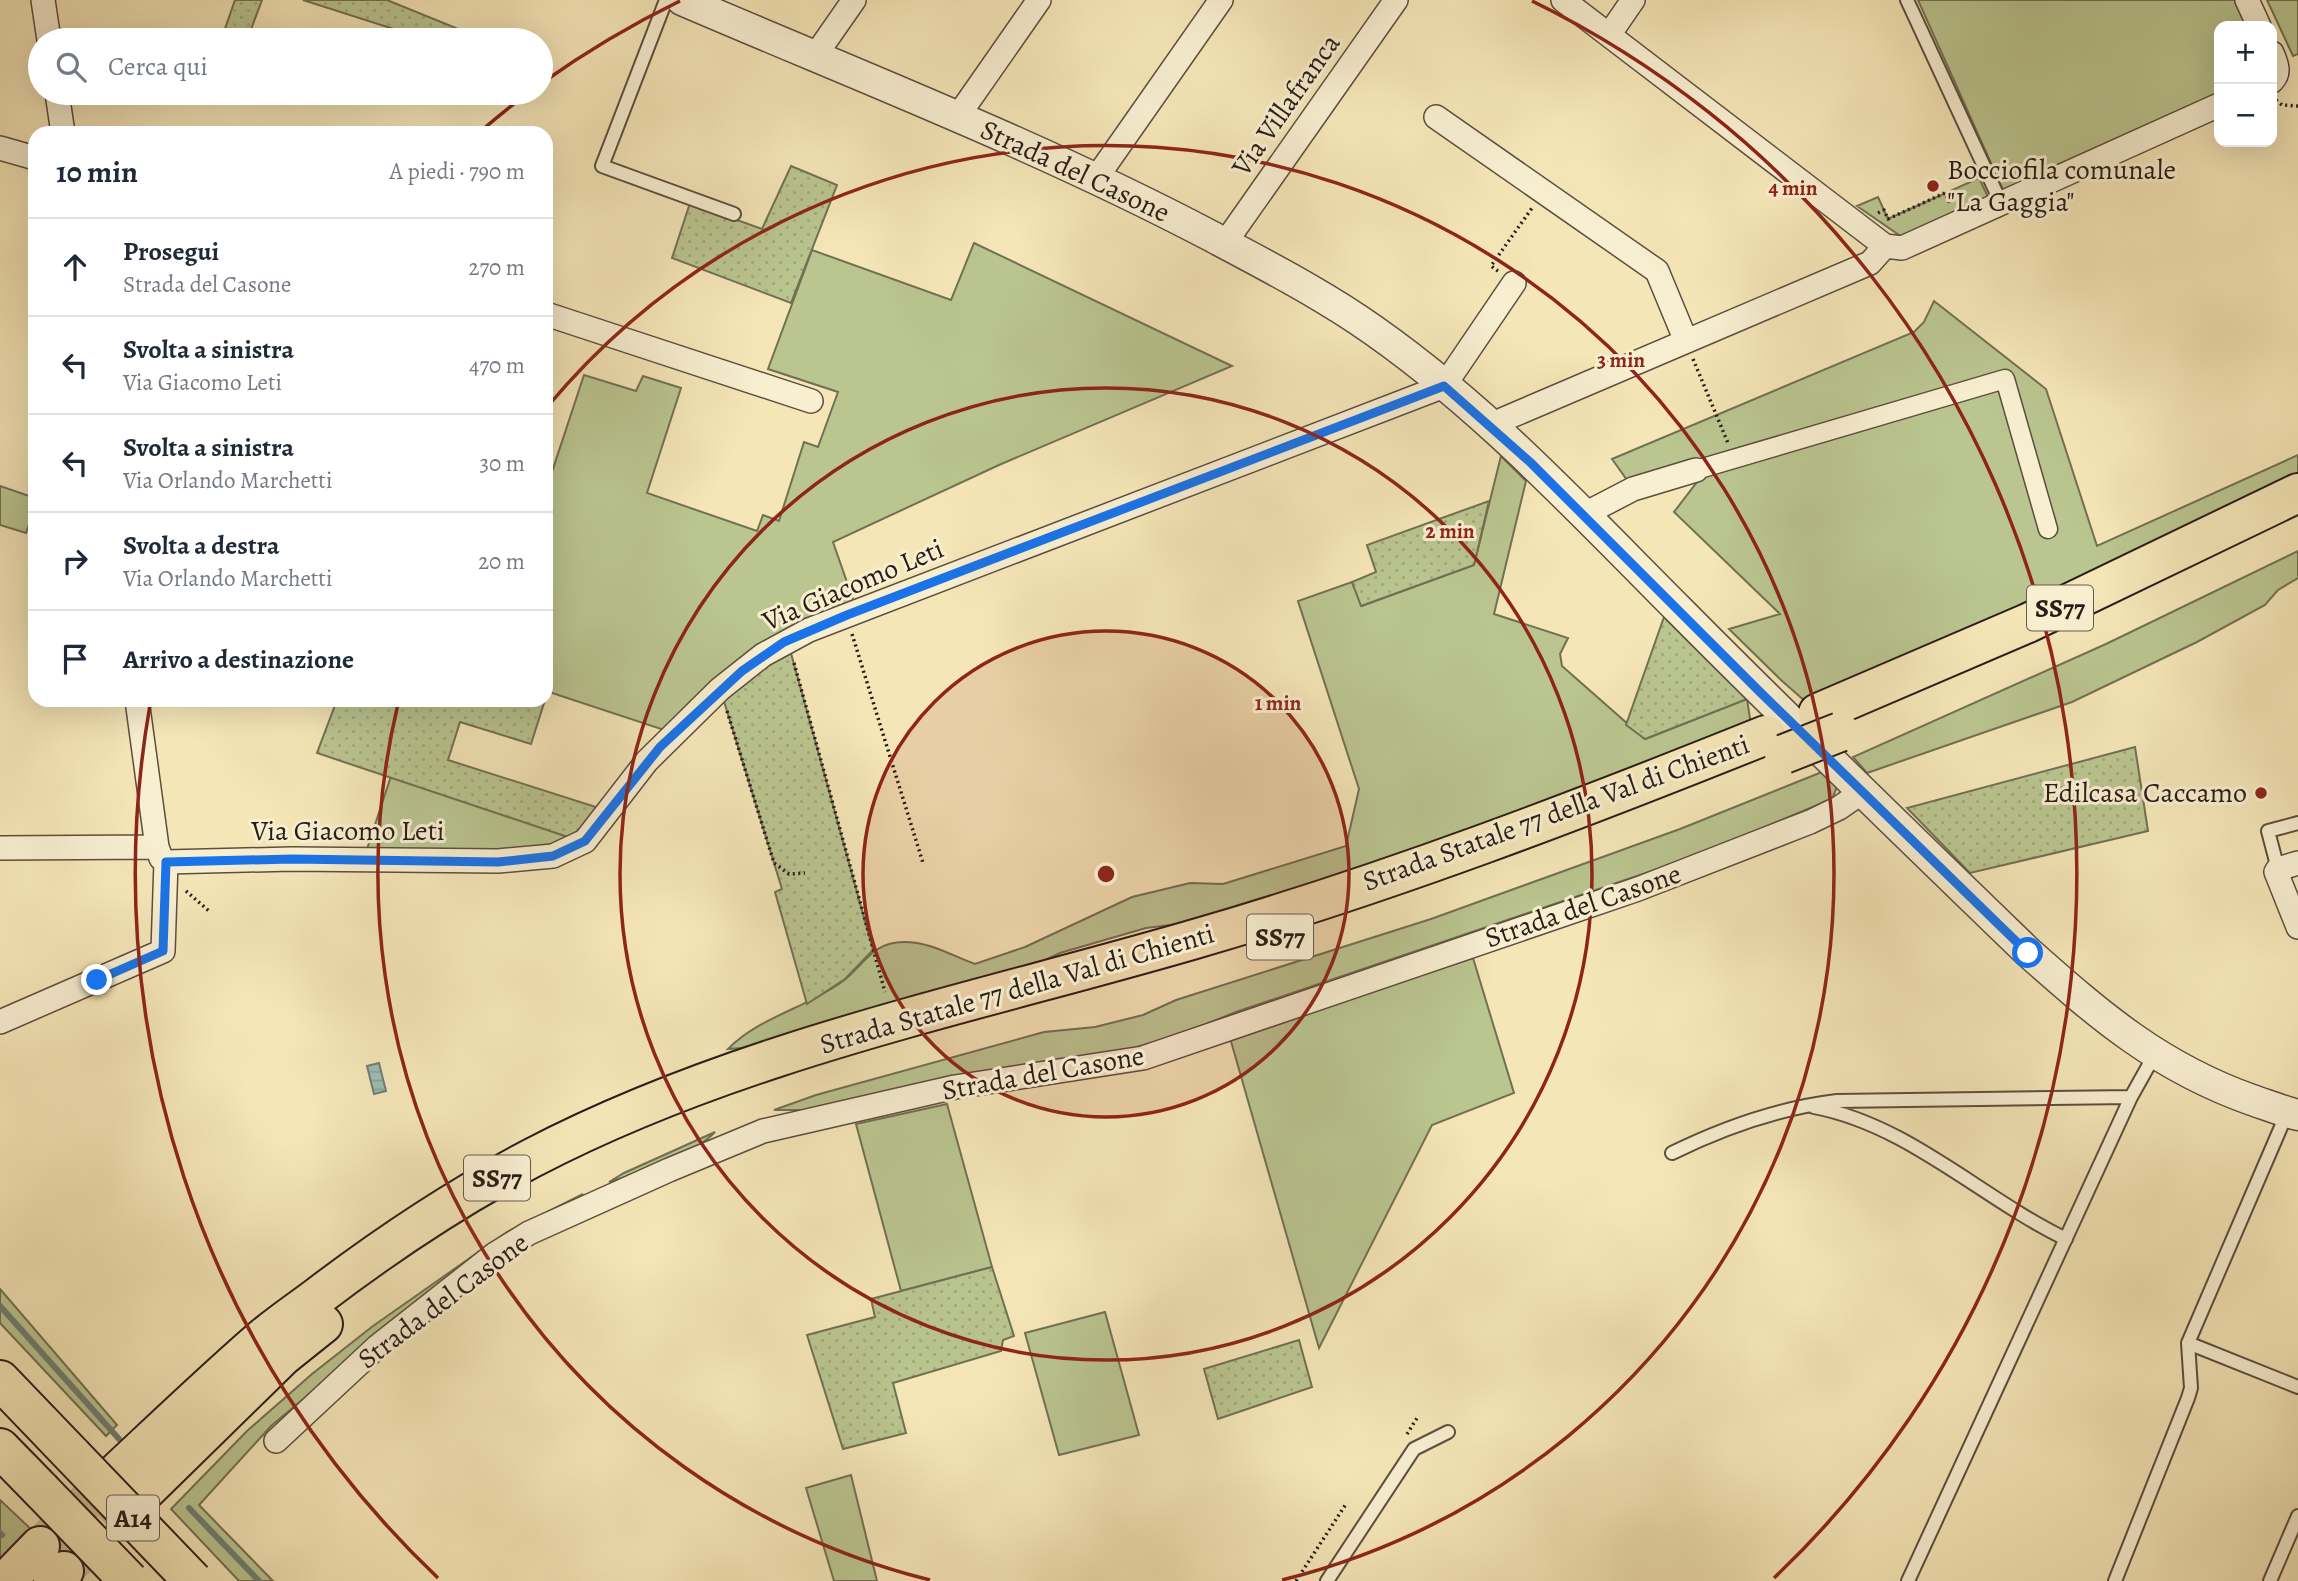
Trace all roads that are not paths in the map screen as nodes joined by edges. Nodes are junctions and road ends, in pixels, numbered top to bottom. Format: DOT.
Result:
graph roads {
  1 [pos="43,0"];
  2 [pos="666,0"];
  3 [pos="682,0"];
  4 [pos="854,0"];
  5 [pos="1039,0"];
  6 [pos="1221,0"];
  7 [pos="1396,0"];
  8 [pos="1563,0"];
  9 [pos="1633,0"];
  10 [pos="1907,0"];
  11 [pos="2247,0"];
  12 [pos="2257,21"];
  13 [pos="46,28"];
  14 [pos="1608,35"];
  15 [pos="815,56"];
  16 [pos="59,105"];
  17 [pos="2214,107"];
  18 [pos="958,116"];
  19 [pos="1436,117"];
  20 [pos="62,126"];
  21 [pos="0,148"];
  22 [pos="28,156"];
  23 [pos="1097,177"];
  24 [pos="2001,203"];
  25 [pos="734,215"];
  26 [pos="1225,243"];
  27 [pos="1885,246"];
  28 [pos="1514,283"];
  29 [pos="553,316"];
  30 [pos="1686,341"];
  31 [pos="1444,386"];
  32 [pos="811,401"];
  33 [pos="1490,425"];
  34 [pos="1696,470"];
  35 [pos="2298,493"];
  36 [pos="1583,514"];
  37 [pos="2298,522"];
  38 [pos="2048,529"];
  39 [pos="138,707"];
  40 [pos="1829,722"];
  41 [pos="1862,792"];
  42 [pos="2298,823"];
  43 [pos="0,848"];
  44 [pos="161,855"];
  45 [pos="2288,866"];
  46 [pos="2298,927"];
  47 [pos="0,1023"];
  48 [pos="2155,1054"];
  49 [pos="2131,1097"];
  50 [pos="1804,1105"];
  51 [pos="2293,1114"];
  52 [pos="1672,1153"];
  53 [pos="2066,1239"];
  54 [pos="2188,1343"];
  55 [pos="0,1380"];
  56 [pos="2298,1387"];
  57 [pos="1448,1432"];
  58 [pos="276,1441"];
  59 [pos="0,1448"];
  60 [pos="127,1485"];
  61 [pos="2298,1516"];
  62 [pos="52,1566"];
  63 [pos="6,1581"];
  64 [pos="129,1581"];
  65 [pos="193,1581"];
  66 [pos="1327,1581"];
  67 [pos="1908,1581"];
  68 [pos="2115,1581"];
  69 [pos="2270,1581"];
  1 -- 13 [label="street"];
  2 -- 25 [label="lane"];
  3 -- 15 [label="street, Strada del Casone"];
  4 -- 15 [label="street"];
  5 -- 18 [label="street"];
  6 -- 23 [label="street"];
  7 -- 26 [label="street, Via Villafranca"];
  8 -- 14 [label="street"];
  9 -- 14 [label="street"];
  10 -- 24 [label="lane"];
  11 -- 12 [label="street"];
  14 -- 27 [label="street"];
  15 -- 18 [label="street, Strada del Casone"];
  16 -- 20 [label="street"];
  17 -- 24 [label="street"];
  18 -- 23 [label="street, Strada del Casone"];
  19 -- 30 [label="street"];
  21 -- 22 [label="street"];
  23 -- 26 [label="street, Strada del Casone"];
  24 -- 27 [label="street"];
  26 -- 31 [label="street, Strada del Casone"];
  27 -- 30 [label="street"];
  28 -- 31 [label="street"];
  29 -- 32 [label="street"];
  30 -- 33 [label="street"];
  31 -- 33 [label="street, Strada del Casone"];
  31 -- 44 [label="street, Via Giacomo Leti"];
  33 -- 36 [label="street, Strada del Casone"];
  34 -- 36 [label="street"];
  34 -- 38 [label="street"];
  35 -- 40 [label="highway, Strada Statale 77 della Val di Chienti / SS77"];
  36 -- 41 [label="street, Strada del Casone"];
  37 -- 40 [label="highway, Strada Statale 77 della Val di Chienti / SS77"];
  39 -- 44 [label="street"];
  40 -- 60 [label="highway, Strada Statale 77 della Val di Chienti / SS77"];
  41 -- 48 [label="street, Strada del Casone"];
  41 -- 58 [label="street, Strada del Casone"];
  42 -- 45 [label="lane"];
  43 -- 44 [label="street, Via Giacomo Leti"];
  44 -- 47 [label="street"];
  45 -- 46 [label="street"];
  48 -- 49 [label="lane"];
  48 -- 51 [label="street, Strada del Casone"];
  49 -- 50 [label="lane"];
  49 -- 53 [label="lane"];
  50 -- 52 [label="lane"];
  50 -- 53 [label="lane"];
  51 -- 54 [label="lane"];
  53 -- 67 [label="lane"];
  54 -- 56 [label="lane"];
  54 -- 68 [label="lane"];
  55 -- 65 [label="highway, A14, bridge"];
  57 -- 66 [label="lane"];
  59 -- 64 [label="highway, A14, bridge"];
  61 -- 69 [label="lane"];
  62 -- 63 [label="highway"];
}
